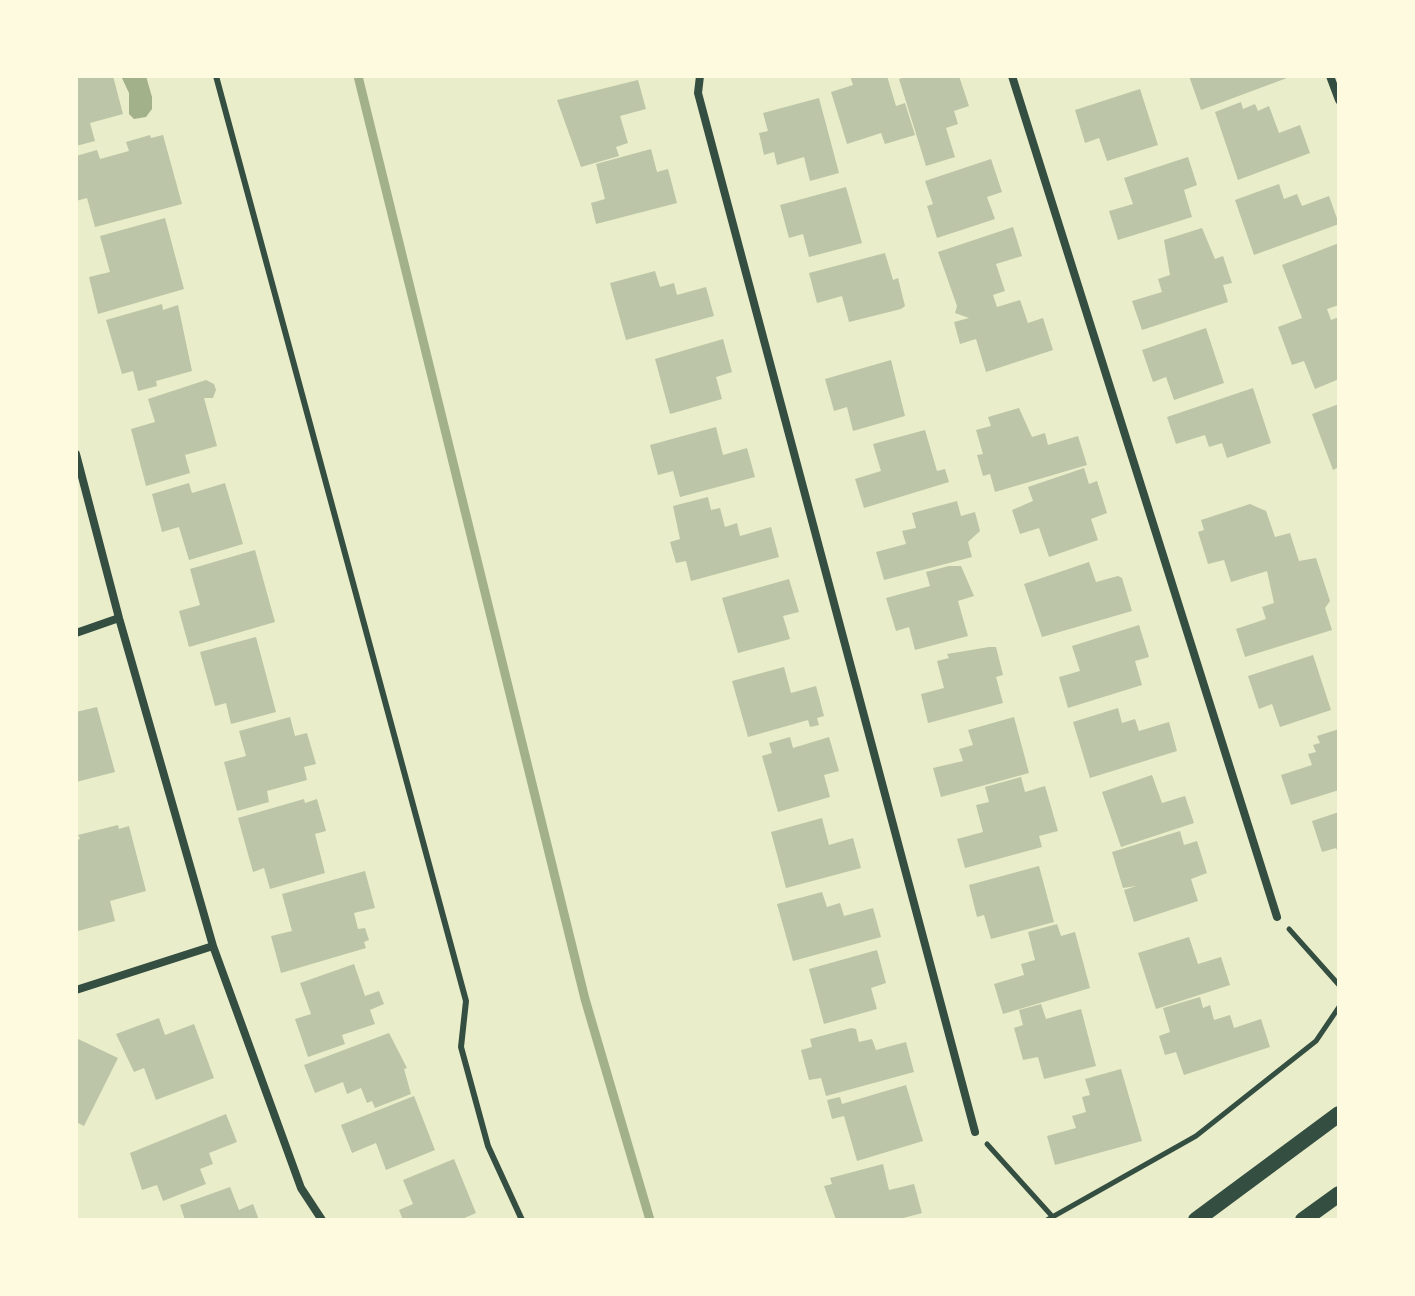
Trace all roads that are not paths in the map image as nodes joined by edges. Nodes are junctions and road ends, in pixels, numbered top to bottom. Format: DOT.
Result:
graph roads {
  1 [pos="216,76"];
  2 [pos="700,76"];
  3 [pos="1012,76"];
  4 [pos="1330,76"];
  5 [pos="1339,100"];
  6 [pos="76,454"];
  7 [pos="119,618"];
  8 [pos="76,633"];
  9 [pos="1277,917"];
  10 [pos="213,946"];
  11 [pos="76,990"];
  12 [pos="1338,1116"];
  13 [pos="975,1132"];
  14 [pos="1339,1194"];
  15 [pos="322,1220"];
  16 [pos="522,1220"];
  17 [pos="1196,1220"];
  18 [pos="1303,1220"];
  1 -- 16 [label="lane"];
  2 -- 13 [label="street"];
  3 -- 9 [label="street"];
  4 -- 5 [label="street"];
  6 -- 7 [label="street"];
  7 -- 8 [label="street"];
  7 -- 10 [label="street"];
  10 -- 11 [label="street"];
  10 -- 15 [label="street"];
  12 -- 17 [label="main road"];
  14 -- 18 [label="main road"];
}
